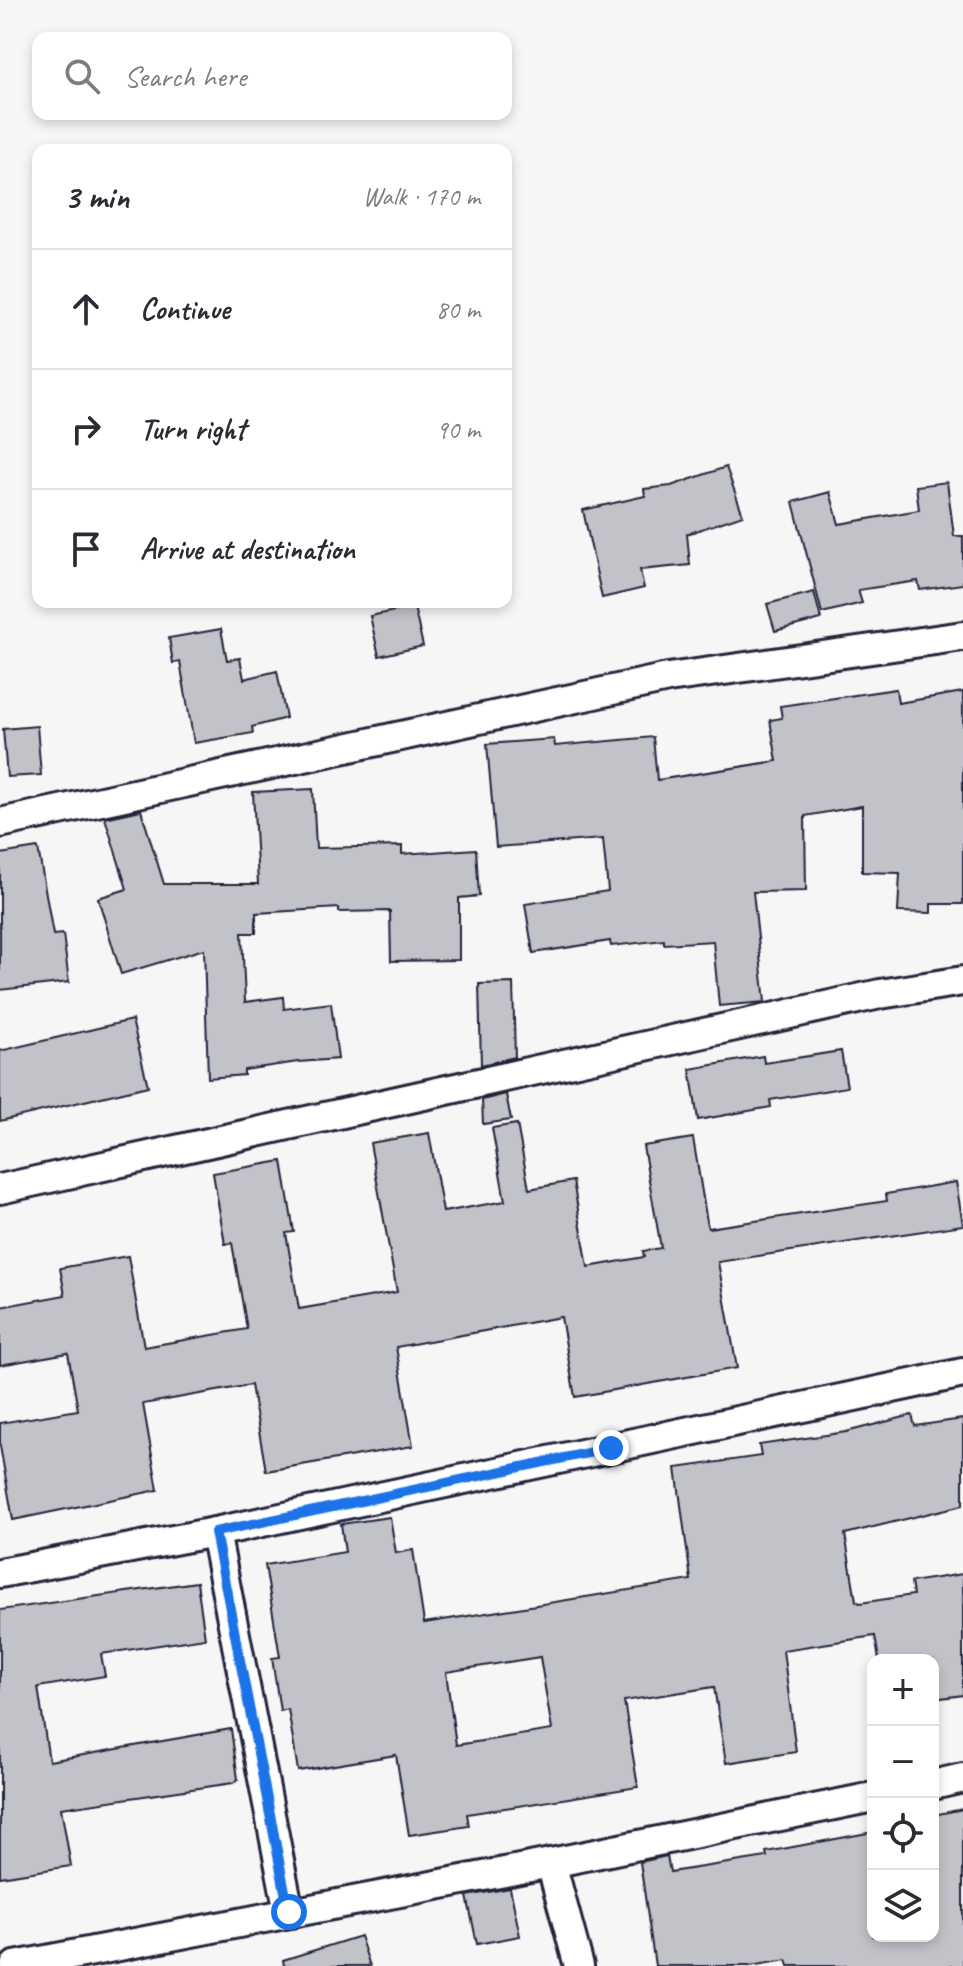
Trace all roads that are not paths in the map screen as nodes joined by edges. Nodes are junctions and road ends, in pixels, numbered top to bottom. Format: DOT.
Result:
graph roads {
  1 [pos="963,636"];
  2 [pos="0,823"];
  3 [pos="963,981"];
  4 [pos="0,1189"];
  5 [pos="963,1373"];
  6 [pos="215,1532"];
  7 [pos="0,1573"];
  8 [pos="963,1778"];
  9 [pos="939,1784"];
  10 [pos="868,1798"];
  11 [pos="551,1863"];
  12 [pos="289,1912"];
  13 [pos="15,1966"];
  14 [pos="579,1966"];
  1 -- 2 [label="street"];
  3 -- 4 [label="street"];
  5 -- 6 [label="street"];
  6 -- 7 [label="street"];
  6 -- 12 [label="street"];
  8 -- 9 [label="street"];
  10 -- 11 [label="street"];
  11 -- 12 [label="street"];
  11 -- 14 [label="street"];
  12 -- 13 [label="street"];
}
